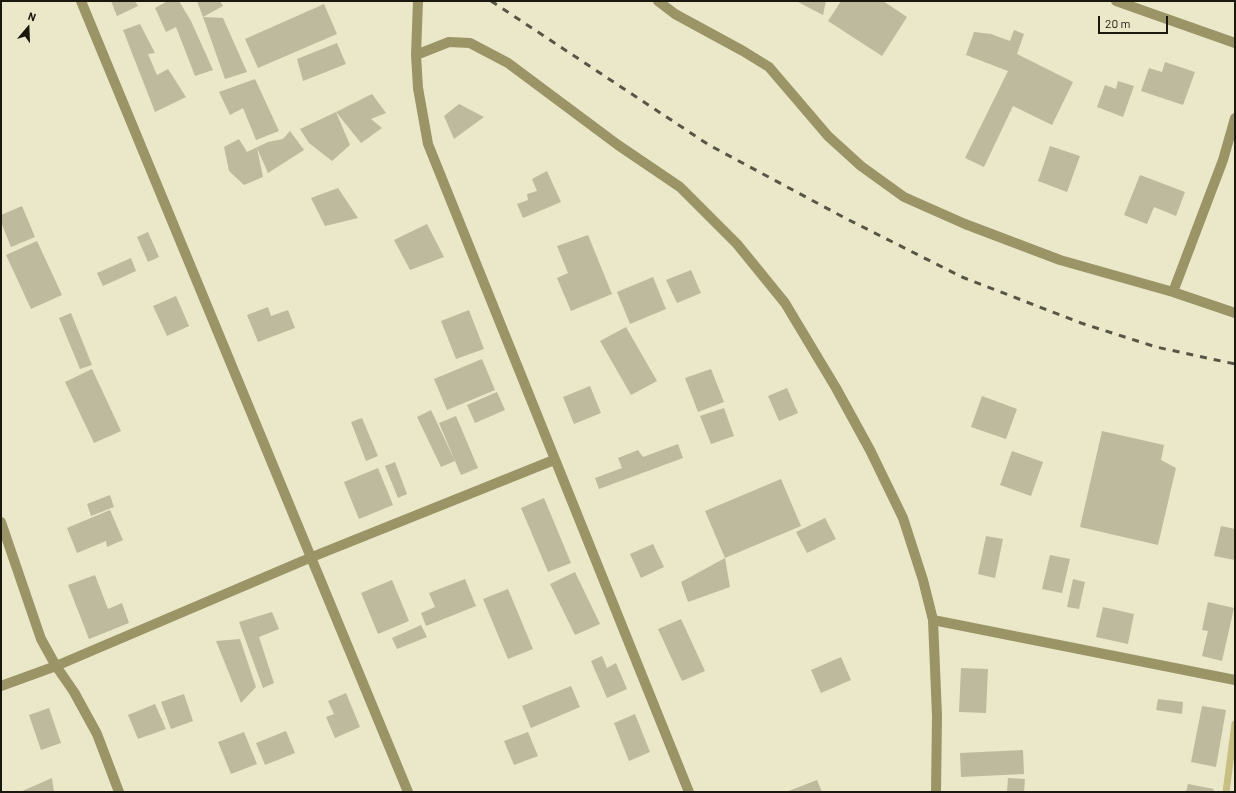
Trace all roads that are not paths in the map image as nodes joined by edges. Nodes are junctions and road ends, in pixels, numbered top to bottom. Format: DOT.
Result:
graph roads {
  1 [pos="81,1"];
  2 [pos="418,1"];
  3 [pos="658,1"];
  4 [pos="1116,1"];
  5 [pos="1235,43"];
  6 [pos="416,55"];
  7 [pos="1235,118"];
  8 [pos="1173,292"];
  9 [pos="1235,313"];
  10 [pos="554,460"];
  11 [pos="1,522"];
  12 [pos="312,557"];
  13 [pos="932,620"];
  14 [pos="56,666"];
  15 [pos="1235,680"];
  16 [pos="1,686"];
  17 [pos="119,792"];
  18 [pos="408,792"];
  19 [pos="689,792"];
  20 [pos="936,792"];
  1 -- 12 [label="street"];
  2 -- 6 [label="street"];
  3 -- 8 [label="street"];
  4 -- 5 [label="street"];
  6 -- 10 [label="street"];
  6 -- 13 [label="street"];
  7 -- 8 [label="street"];
  8 -- 9 [label="street"];
  10 -- 12 [label="street"];
  10 -- 19 [label="street"];
  11 -- 14 [label="street"];
  12 -- 14 [label="street"];
  12 -- 18 [label="street"];
  13 -- 15 [label="street"];
  13 -- 20 [label="street"];
  14 -- 16 [label="street"];
  14 -- 17 [label="street"];
}
